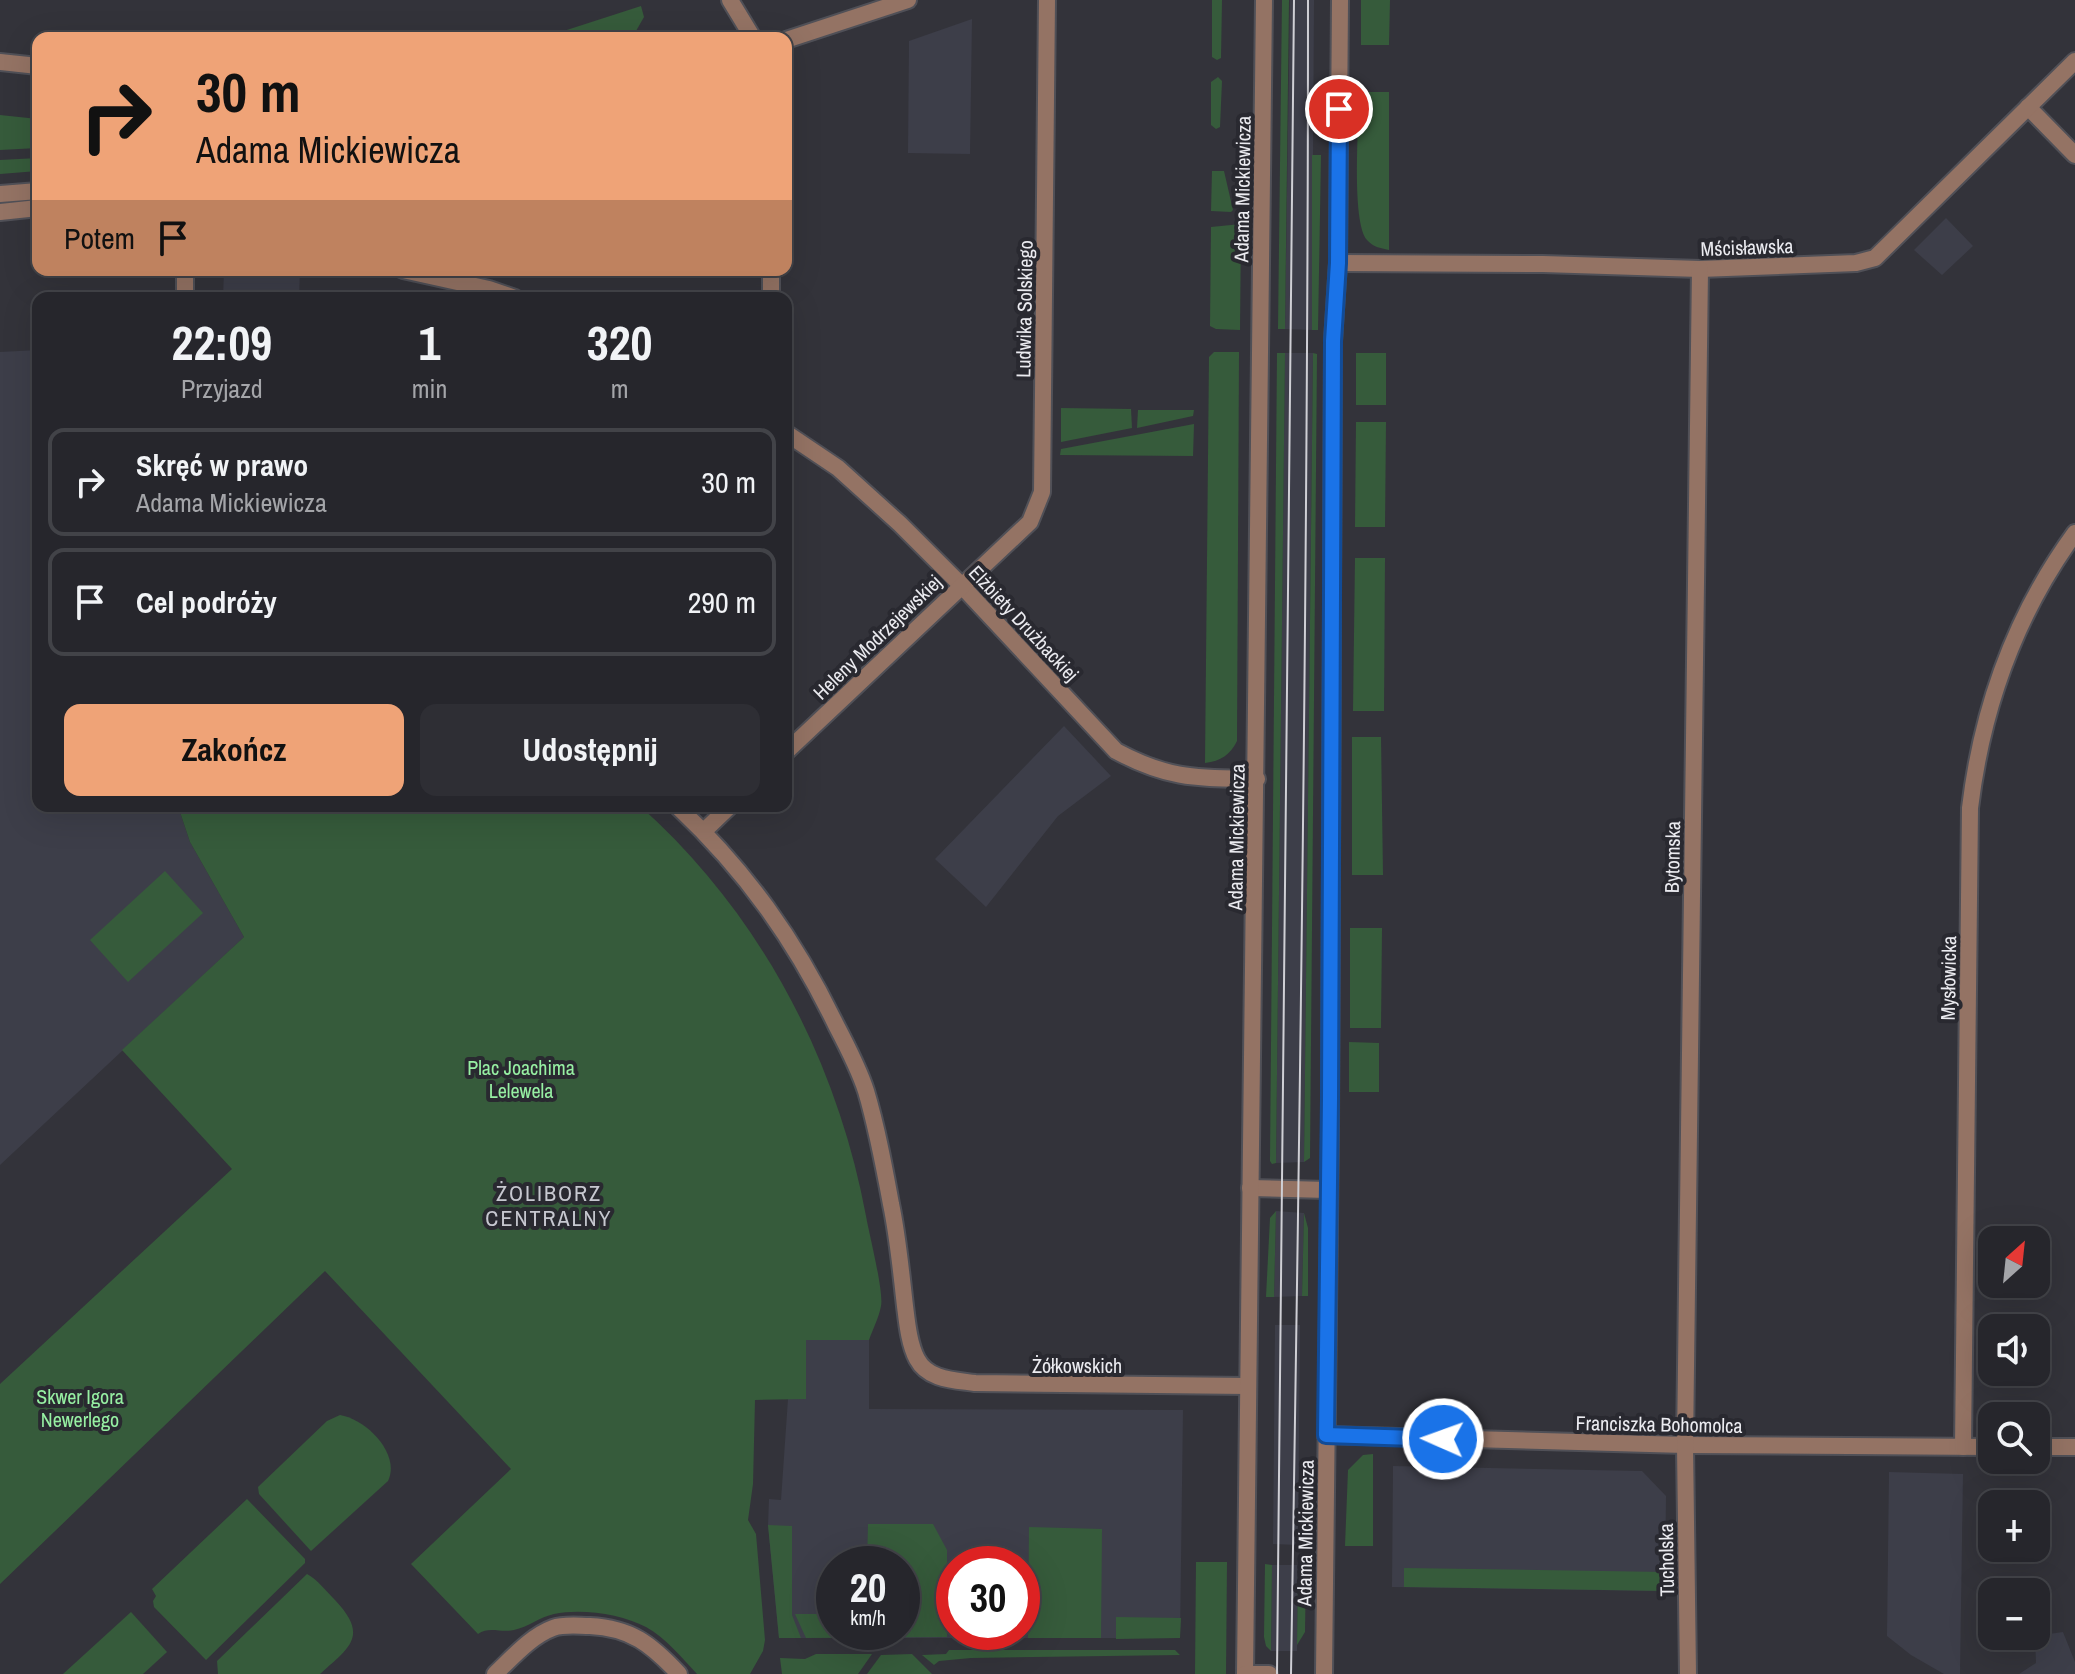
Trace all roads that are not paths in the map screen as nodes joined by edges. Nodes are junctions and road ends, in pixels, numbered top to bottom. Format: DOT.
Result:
graph roads {
  1 [pos="730,0"];
  2 [pos="908,0"];
  3 [pos="1047,0"];
  4 [pos="1264,0"];
  5 [pos="1340,0"];
  6 [pos="749,32"];
  7 [pos="792,38"];
  8 [pos="2075,61"];
  9 [pos="0,62"];
  10 [pos="32,65"];
  11 [pos="2028,107"];
  12 [pos="2075,155"];
  13 [pos="32,191"];
  14 [pos="0,194"];
  15 [pos="32,209"];
  16 [pos="0,212"];
  17 [pos="1338,263"];
  18 [pos="1700,269"];
  19 [pos="430,276"];
  20 [pos="498,292"];
  21 [pos="792,437"];
  22 [pos="2075,533"];
  23 [pos="961,585"];
  24 [pos="792,746"];
  25 [pos="1257,779"];
  26 [pos="683,812"];
  27 [pos="724,812"];
  28 [pos="704,831"];
  29 [pos="1250,1188"];
  30 [pos="1328,1190"];
  31 [pos="1248,1386"];
  32 [pos="1326,1435"];
  33 [pos="1685,1445"];
  34 [pos="1963,1447"];
  35 [pos="1978,1447"];
  36 [pos="2050,1447"];
  37 [pos="2075,1447"];
  38 [pos="495,1674"];
  39 [pos="679,1674"];
  40 [pos="1245,1674"];
  41 [pos="1269,1674"];
  42 [pos="1324,1674"];
  43 [pos="1688,1674"];
  1 -- 6 [label="street"];
  2 -- 7 [label="street"];
  3 -- 23 [label="street, Ludwika Solskiego"];
  4 -- 25 [label="street, Adama Mickiewicza"];
  5 -- 17 [label="street, Adama Mickiewicza"];
  8 -- 11 [label="street, Mścisławska"];
  9 -- 10 [label="street"];
  11 -- 12 [label="street"];
  11 -- 18 [label="street, Mścisławska"];
  13 -- 14 [label="street"];
  15 -- 16 [label="street"];
  17 -- 18 [label="street, Mścisławska"];
  17 -- 30 [label="street, Adama Mickiewicza"];
  18 -- 33 [label="street, Bytomska"];
  19 -- 20 [label="street"];
  21 -- 23 [label="street, Elżbiety Drużbackiej"];
  22 -- 34 [label="street, Mysłowicka"];
  23 -- 24 [label="street, Heleny Modrzejewskiej"];
  23 -- 25 [label="street, Elżbiety Drużbackiej"];
  25 -- 29 [label="street, Adama Mickiewicza"];
  26 -- 28 [label="street"];
  27 -- 28 [label="street"];
  28 -- 31 [label="street, Żółkowskich"];
  29 -- 30 [label="street"];
  29 -- 31 [label="street, Adama Mickiewicza"];
  30 -- 32 [label="street, Adama Mickiewicza"];
  31 -- 40 [label="street, Adama Mickiewicza"];
  32 -- 33 [label="street, Franciszka Bohomolca"];
  32 -- 42 [label="street, Adama Mickiewicza"];
  33 -- 34 [label="street, Franciszka Bohomolca"];
  33 -- 43 [label="street, Tucholska"];
  34 -- 35 [label="street, Franciszka Bohomolca"];
  36 -- 37 [label="street"];
  38 -- 39 [label="street"];
  40 -- 41 [label="street"];
}
